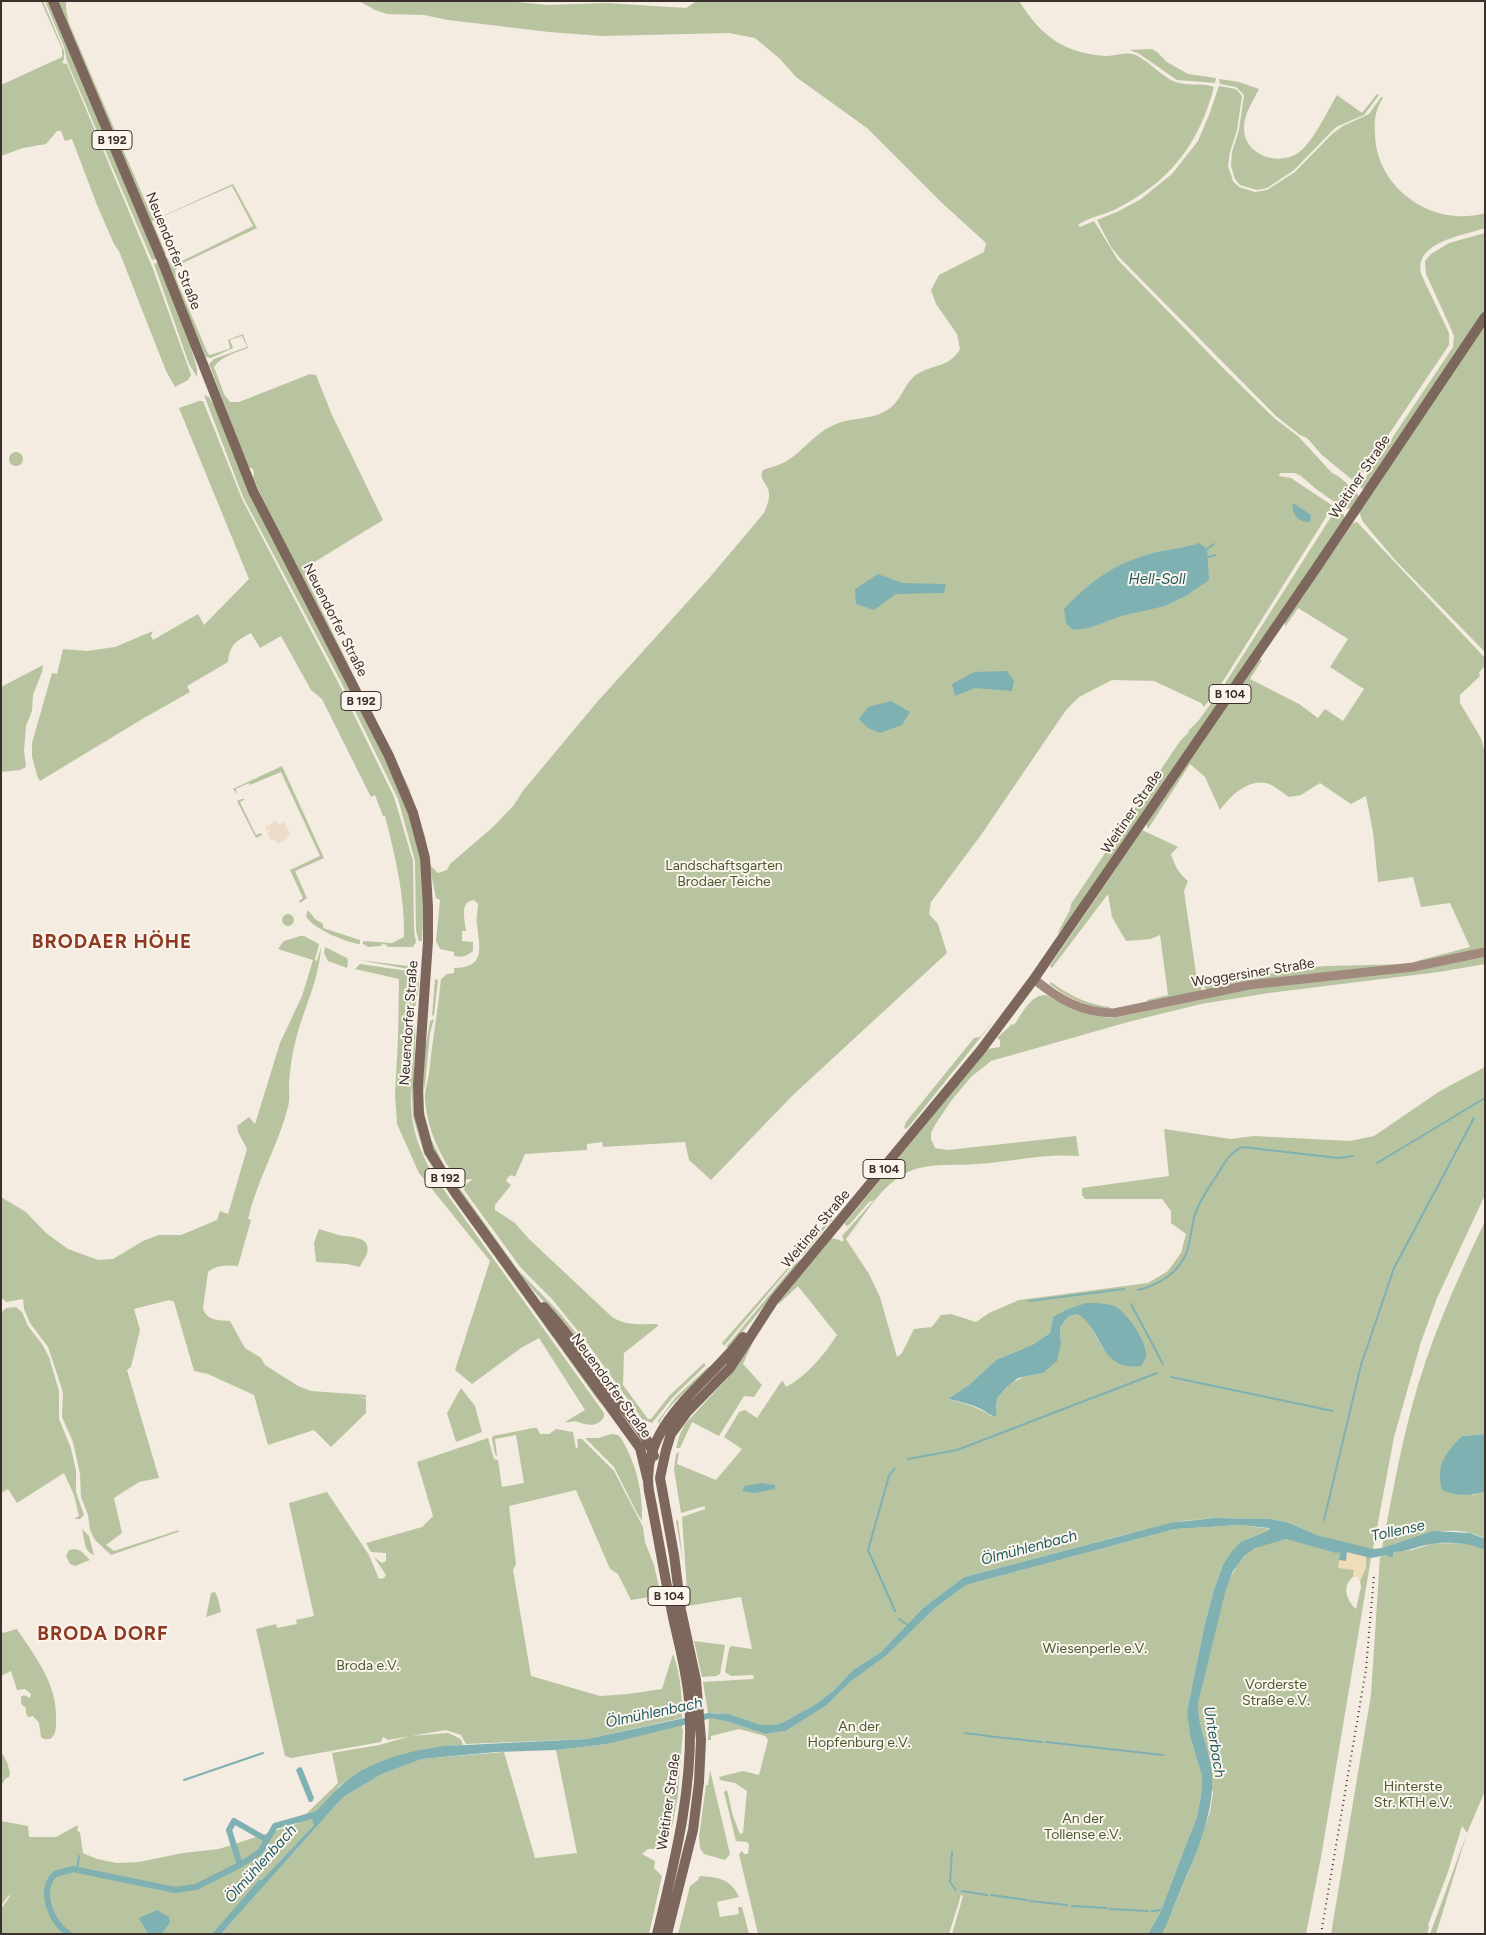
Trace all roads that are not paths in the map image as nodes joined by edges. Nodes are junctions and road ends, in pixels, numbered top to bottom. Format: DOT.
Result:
graph roads {
  1 [pos="53,1"];
  2 [pos="1485,318"];
  3 [pos="1485,952"];
  4 [pos="1034,979"];
  5 [pos="774,1300"];
  6 [pos="621,1413"];
  7 [pos="640,1430"];
  8 [pos="662,1431"];
  9 [pos="667,1444"];
  10 [pos="640,1448"];
  11 [pos="653,1452"];
  12 [pos="660,1478"];
  13 [pos="648,1481"];
  14 [pos="695,1711"];
  15 [pos="675,1860"];
  16 [pos="685,1864"];
  17 [pos="658,1934"];
  18 [pos="668,1934"];
  1 -- 6 [label="main road, Neuendorfer Straße / B 192"];
  2 -- 4 [label="main road, Weitiner Straße / B 104"];
  3 -- 4 [label="main road, Woggersiner Straße"];
  4 -- 5 [label="main road, Weitiner Straße / B 104"];
  5 -- 8 [label="main road, Weitiner Straße / B 104"];
  5 -- 9 [label="main road, Weitiner Straße / B 104"];
  6 -- 7 [label="main road, Neuendorfer Straße / B 192"];
  6 -- 10 [label="main road, Neuendorfer Straße / B 192"];
  7 -- 8 [label="main road"];
  7 -- 11 [label="main road, Neuendorfer Straße / B 192"];
  8 -- 11 [label="main road, Weitiner Straße / B 104"];
  9 -- 11 [label="main road"];
  9 -- 12 [label="main road, Weitiner Straße / B 104"];
  10 -- 11 [label="main road"];
  10 -- 13 [label="main road, Neuendorfer Straße / B 192"];
  11 -- 12 [label="main road, Neuendorfer Straße"];
  11 -- 13 [label="main road, Weitiner Straße / B 104"];
  12 -- 14 [label="main road, Weitiner Straße / B 104"];
  13 -- 14 [label="main road, Weitiner Straße / B 104"];
  14 -- 15 [label="main road, Weitiner Straße / B 104"];
  14 -- 16 [label="main road, Weitiner Straße / B 104"];
  15 -- 16 [label="main road"];
  15 -- 17 [label="main road, Weitiner Straße / B 104"];
  16 -- 18 [label="main road, Weitiner Straße / B 104"];
}
